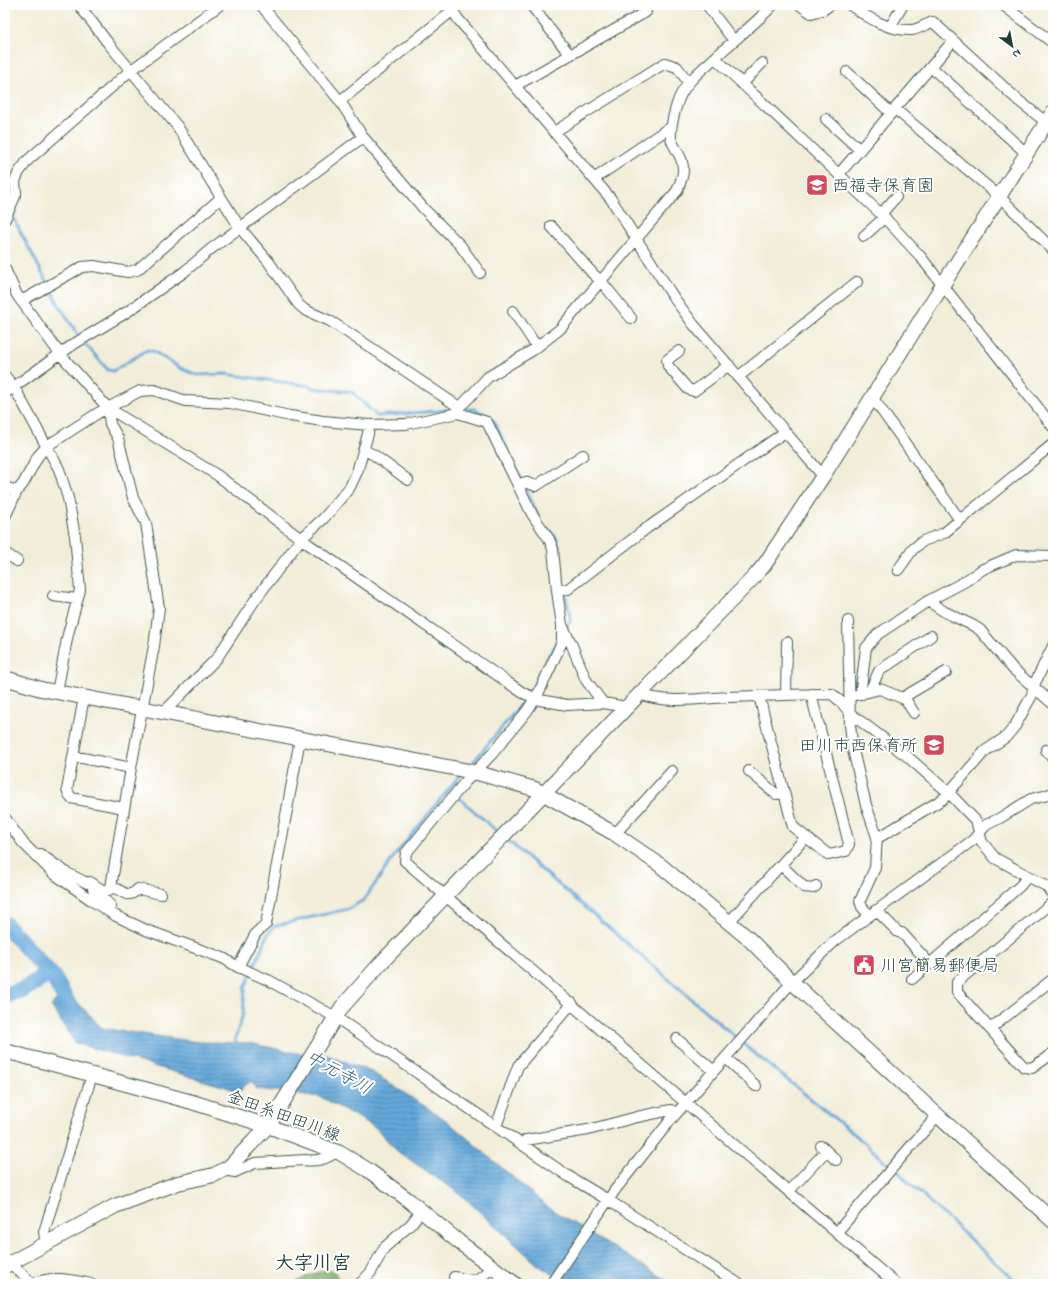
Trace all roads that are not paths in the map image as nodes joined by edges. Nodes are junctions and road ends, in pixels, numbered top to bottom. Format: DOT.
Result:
graph roads {
  1 [pos="79,5"];
  2 [pos="220,5"];
  3 [pos="261,5"];
  4 [pos="532,5"];
  5 [pos="713,5"];
  6 [pos="773,5"];
  7 [pos="800,5"];
  8 [pos="830,5"];
  9 [pos="850,5"];
  10 [pos="903,5"];
  11 [pos="1003,5"];
  12 [pos="453,7"];
  13 [pos="646,12"];
  14 [pos="890,27"];
  15 [pos="734,41"];
  16 [pos="953,41"];
  17 [pos="1053,43"];
  18 [pos="570,55"];
  19 [pos="714,58"];
  20 [pos="762,63"];
  21 [pos="930,67"];
  22 [pos="130,71"];
  23 [pos="847,72"];
  24 [pos="689,83"];
  25 [pos="742,84"];
  26 [pos="515,86"];
  27 [pos="340,101"];
  28 [pos="893,111"];
  29 [pos="1050,117"];
  30 [pos="826,119"];
  31 [pos="671,129"];
  32 [pos="554,132"];
  33 [pos="363,137"];
  34 [pos="860,150"];
  35 [pos="1026,153"];
  36 [pos="839,174"];
  37 [pos="594,179"];
  38 [pos="1000,196"];
  39 [pos="896,197"];
  40 [pos="221,198"];
  41 [pos="883,216"];
  42 [pos="5,218"];
  43 [pos="551,226"];
  44 [pos="240,228"];
  45 [pos="864,236"];
  46 [pos="636,239"];
  47 [pos="1053,250"];
  48 [pos="5,268"];
  49 [pos="480,273"];
  50 [pos="601,281"];
  51 [pos="857,282"];
  52 [pos="942,286"];
  53 [pos="21,301"];
  54 [pos="513,311"];
  55 [pos="631,318"];
  56 [pos="537,347"];
  57 [pos="679,351"];
  58 [pos="60,354"];
  59 [pos="729,366"];
  60 [pos="5,376"];
  61 [pos="738,377"];
  62 [pos="14,387"];
  63 [pos="5,393"];
  64 [pos="872,397"];
  65 [pos="108,408"];
  66 [pos="459,410"];
  67 [pos="369,425"];
  68 [pos="1053,427"];
  69 [pos="785,432"];
  70 [pos="1053,444"];
  71 [pos="47,446"];
  72 [pos="364,450"];
  73 [pos="583,455"];
  74 [pos="823,476"];
  75 [pos="408,480"];
  76 [pos="518,485"];
  77 [pos="5,487"];
  78 [pos="16,491"];
  79 [pos="5,517"];
  80 [pos="960,520"];
  81 [pos="301,539"];
  82 [pos="5,553"];
  83 [pos="1053,556"];
  84 [pos="18,561"];
  85 [pos="898,570"];
  86 [pos="557,591"];
  87 [pos="53,596"];
  88 [pos="77,599"];
  89 [pos="928,601"];
  90 [pos="848,621"];
  91 [pos="562,625"];
  92 [pos="931,636"];
  93 [pos="787,642"];
  94 [pos="1053,646"];
  95 [pos="946,672"];
  96 [pos="5,678"];
  97 [pos="1034,687"];
  98 [pos="57,692"];
  99 [pos="866,693"];
  100 [pos="639,694"];
  101 [pos="812,694"];
  102 [pos="786,695"];
  103 [pos="759,696"];
  104 [pos="84,697"];
  105 [pos="850,697"];
  106 [pos="904,697"];
  107 [pos="535,698"];
  108 [pos="603,703"];
  109 [pos="1053,704"];
  110 [pos="627,706"];
  111 [pos="142,708"];
  112 [pos="163,713"];
  113 [pos="914,713"];
  114 [pos="851,714"];
  115 [pos="300,739"];
  116 [pos="1046,750"];
  117 [pos="73,756"];
  118 [pos="1053,758"];
  119 [pos="131,768"];
  120 [pos="672,771"];
  121 [pos="749,771"];
  122 [pos="474,772"];
  123 [pos="948,792"];
  124 [pos="784,793"];
  125 [pos="1053,793"];
  126 [pos="543,794"];
  127 [pos="124,808"];
  128 [pos="5,818"];
  129 [pos="979,833"];
  130 [pos="615,834"];
  131 [pos="806,837"];
  132 [pos="877,837"];
  133 [pos="33,853"];
  134 [pos="781,865"];
  135 [pos="1028,876"];
  136 [pos="87,883"];
  137 [pos="111,886"];
  138 [pos="816,886"];
  139 [pos="161,894"];
  140 [pos="446,895"];
  141 [pos="1053,895"];
  142 [pos="1053,902"];
  143 [pos="109,912"];
  144 [pos="872,912"];
  145 [pos="729,922"];
  146 [pos="930,964"];
  147 [pos="238,967"];
  148 [pos="912,979"];
  149 [pos="1053,979"];
  150 [pos="792,982"];
  151 [pos="572,1003"];
  152 [pos="335,1021"];
  153 [pos="990,1029"];
  154 [pos="677,1040"];
  155 [pos="5,1051"];
  156 [pos="1053,1053"];
  157 [pos="726,1058"];
  158 [pos="714,1071"];
  159 [pos="92,1075"];
  160 [pos="756,1086"];
  161 [pos="687,1103"];
  162 [pos="677,1113"];
  163 [pos="937,1116"];
  164 [pos="271,1122"];
  165 [pos="495,1126"];
  166 [pos="522,1144"];
  167 [pos="336,1152"];
  168 [pos="836,1160"];
  169 [pos="224,1170"];
  170 [pos="789,1191"];
  171 [pos="606,1204"];
  172 [pos="421,1211"];
  173 [pos="1053,1222"];
  174 [pos="837,1232"];
  175 [pos="46,1243"];
  176 [pos="7,1264"];
  177 [pos="493,1268"];
  178 [pos="454,1277"];
  179 [pos="32,1284"];
  180 [pos="91,1284"];
  181 [pos="360,1284"];
  182 [pos="515,1284"];
  183 [pos="551,1284"];
  184 [pos="739,1284"];
  185 [pos="896,1284"];
  1 -- 22 [label="street"];
  2 -- 22 [label="street"];
  3 -- 27 [label="street"];
  4 -- 18 [label="street"];
  5 -- 15 [label="street"];
  6 -- 15 [label="street"];
  7 -- 8 [label="street"];
  9 -- 14 [label="street"];
  10 -- 14 [label="street"];
  11 -- 17 [label="street"];
  12 -- 26 [label="street"];
  12 -- 27 [label="street"];
  13 -- 18 [label="street"];
  14 -- 16 [label="street"];
  15 -- 19 [label="street"];
  16 -- 21 [label="street"];
  16 -- 29 [label="street"];
  18 -- 26 [label="street"];
  19 -- 24 [label="street"];
  19 -- 25 [label="street"];
  20 -- 25 [label="street"];
  21 -- 28 [label="street"];
  21 -- 35 [label="street"];
  22 -- 40 [label="street"];
  22 -- 42 [label="street"];
  23 -- 28 [label="street"];
  24 -- 31 [label="street"];
  24 -- 32 [label="street"];
  25 -- 36 [label="street"];
  26 -- 32 [label="street"];
  27 -- 33 [label="street"];
  28 -- 34 [label="street"];
  28 -- 38 [label="street"];
  29 -- 35 [label="street"];
  30 -- 34 [label="street"];
  31 -- 37 [label="street"];
  31 -- 46 [label="street"];
  32 -- 37 [label="street"];
  33 -- 44 [label="street"];
  33 -- 49 [label="street"];
  34 -- 36 [label="street"];
  35 -- 38 [label="street"];
  36 -- 41 [label="street"];
  37 -- 46 [label="street"];
  38 -- 47 [label="street"];
  38 -- 52 [label="street"];
  39 -- 41 [label="street"];
  40 -- 44 [label="street"];
  40 -- 53 [label="street"];
  41 -- 45 [label="street"];
  41 -- 52 [label="street"];
  43 -- 50 [label="street"];
  44 -- 58 [label="street"];
  44 -- 66 [label="street"];
  46 -- 50 [label="street"];
  46 -- 59 [label="street"];
  48 -- 53 [label="street"];
  50 -- 55 [label="street"];
  50 -- 56 [label="street"];
  51 -- 61 [label="street"];
  52 -- 64 [label="street"];
  52 -- 68 [label="street"];
  53 -- 58 [label="street"];
  54 -- 56 [label="street"];
  56 -- 66 [label="street"];
  57 -- 59 [label="street"];
  58 -- 62 [label="street"];
  58 -- 65 [label="street"];
  59 -- 61 [label="street"];
  60 -- 62 [label="street"];
  61 -- 69 [label="street"];
  62 -- 63 [label="street"];
  62 -- 71 [label="street"];
  64 -- 74 [label="street"];
  64 -- 80 [label="street"];
  65 -- 67 [label="street"];
  65 -- 71 [label="street"];
  65 -- 81 [label="street"];
  65 -- 111 [label="street"];
  66 -- 67 [label="street"];
  66 -- 76 [label="street"];
  67 -- 72 [label="street"];
  69 -- 74 [label="street"];
  69 -- 86 [label="street"];
  70 -- 80 [label="street"];
  71 -- 78 [label="street"];
  71 -- 88 [label="street"];
  72 -- 75 [label="street"];
  72 -- 81 [label="street"];
  73 -- 76 [label="street"];
  74 -- 100 [label="street"];
  76 -- 86 [label="street"];
  77 -- 78 [label="street"];
  78 -- 79 [label="street"];
  80 -- 85 [label="street"];
  81 -- 107 [label="street"];
  81 -- 112 [label="street"];
  82 -- 84 [label="street"];
  83 -- 89 [label="street"];
  86 -- 91 [label="street"];
  87 -- 88 [label="street"];
  88 -- 98 [label="street"];
  89 -- 97 [label="street"];
  89 -- 99 [label="street"];
  90 -- 105 [label="street"];
  91 -- 107 [label="street"];
  91 -- 108 [label="street"];
  92 -- 99 [label="street"];
  93 -- 102 [label="street"];
  94 -- 97 [label="street"];
  95 -- 106 [label="street"];
  96 -- 98 [label="street"];
  97 -- 109 [label="street"];
  97 -- 123 [label="street"];
  98 -- 104 [label="street"];
  99 -- 105 [label="street"];
  99 -- 106 [label="street"];
  100 -- 103 [label="street"];
  100 -- 110 [label="street"];
  101 -- 102 [label="street"];
  101 -- 114 [label="street"];
  101 -- 131 [label="street"];
  102 -- 103 [label="street"];
  103 -- 124 [label="street"];
  104 -- 111 [label="street"];
  104 -- 117 [label="street"];
  105 -- 114 [label="street"];
  106 -- 113 [label="street"];
  107 -- 108 [label="street"];
  107 -- 122 [label="street"];
  108 -- 110 [label="street"];
  110 -- 126 [label="street"];
  111 -- 112 [label="street"];
  111 -- 119 [label="street"];
  112 -- 115 [label="street"];
  114 -- 123 [label="street"];
  114 -- 132 [label="street"];
  115 -- 122 [label="street"];
  115 -- 147 [label="street"];
  116 -- 118 [label="street"];
  117 -- 119 [label="street"];
  117 -- 127 [label="street"];
  119 -- 127 [label="street"];
  120 -- 130 [label="street"];
  121 -- 124 [label="street"];
  122 -- 126 [label="street"];
  122 -- 140 [label="street"];
  123 -- 129 [label="street"];
  123 -- 132 [label="street"];
  124 -- 131 [label="street"];
  125 -- 129 [label="street"];
  126 -- 130 [label="street"];
  126 -- 140 [label="street"];
  127 -- 137 [label="street"];
  128 -- 133 [label="street"];
  129 -- 135 [label="street"];
  129 -- 144 [label="street"];
  130 -- 145 [label="street"];
  131 -- 134 [label="street"];
  132 -- 144 [label="street"];
  133 -- 136 [label="street"];
  133 -- 143 [label="street"];
  134 -- 138 [label="street"];
  134 -- 145 [label="street"];
  135 -- 141 [label="street"];
  135 -- 146 [label="street"];
  136 -- 137 [label="street"];
  136 -- 143 [label="street"];
  137 -- 139 [label="street"];
  140 -- 151 [label="street"];
  140 -- 152 [label="street"];
  142 -- 153 [label="street"];
  143 -- 147 [label="street"];
  144 -- 146 [label="street"];
  144 -- 150 [label="street"];
  145 -- 150 [label="street"];
  146 -- 148 [label="street"];
  147 -- 152 [label="street"];
  149 -- 153 [label="street"];
  150 -- 157 [label="street"];
  150 -- 163 [label="street"];
  151 -- 161 [label="street"];
  151 -- 165 [label="street"];
  152 -- 164 [label="street"];
  152 -- 165 [label="street"];
  153 -- 156 [label="street"];
  154 -- 158 [label="street"];
  155 -- 159 [label="street, 金田糸田田川線"];
  157 -- 158 [label="street"];
  157 -- 160 [label="street"];
  158 -- 161 [label="street"];
  159 -- 164 [label="street, 金田糸田田川線"];
  159 -- 175 [label="street"];
  161 -- 162 [label="street"];
  161 -- 170 [label="street"];
  162 -- 166 [label="street"];
  162 -- 171 [label="street"];
  163 -- 173 [label="street"];
  163 -- 174 [label="street"];
  164 -- 167 [label="street, 金田糸田田川線"];
  164 -- 169 [label="street"];
  165 -- 166 [label="street"];
  166 -- 171 [label="street"];
  167 -- 169 [label="street"];
  167 -- 172 [label="street, 金田糸田田川線"];
  168 -- 170 [label="street"];
  169 -- 175 [label="street"];
  170 -- 174 [label="street"];
  171 -- 183 [label="street"];
  171 -- 184 [label="street"];
  172 -- 177 [label="street, 金田糸田田川線"];
  172 -- 181 [label="street"];
  174 -- 185 [label="street"];
  175 -- 176 [label="street"];
  176 -- 179 [label="street"];
  177 -- 178 [label="street"];
  177 -- 182 [label="street, 金田糸田田川線"];
  179 -- 180 [label="street"];
}
